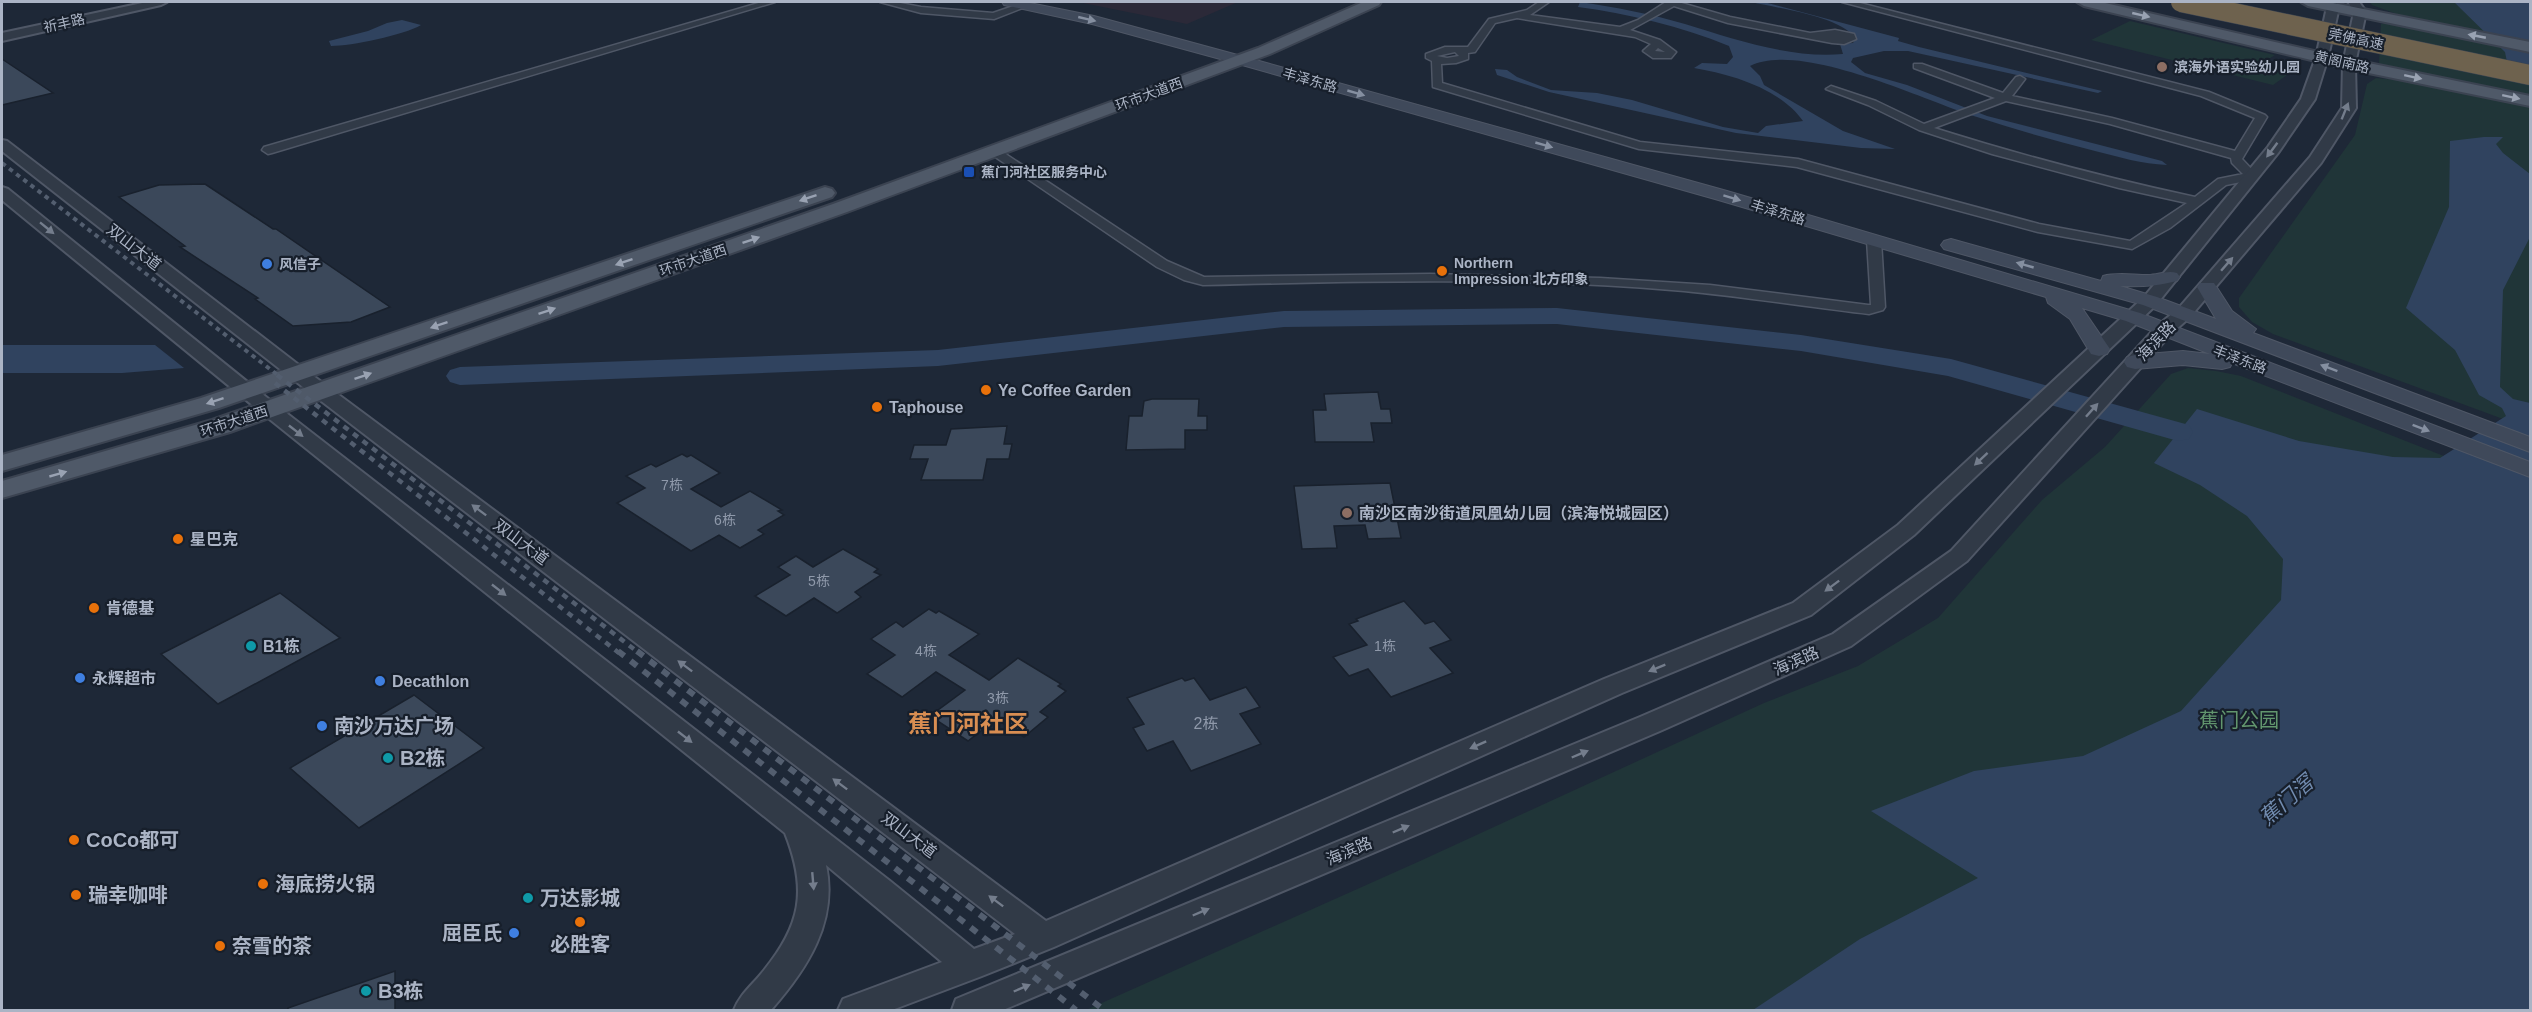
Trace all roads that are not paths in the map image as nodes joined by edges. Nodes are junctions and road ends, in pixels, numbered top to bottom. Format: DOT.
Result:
graph roads {
  1 [pos="161,2"];
  2 [pos="770,2"];
  3 [pos="885,2"];
  4 [pos="1072,2"];
  5 [pos="1335,2"];
  6 [pos="1374,2"];
  7 [pos="1544,2"];
  8 [pos="1671,2"];
  9 [pos="1847,2"];
  10 [pos="2084,2"];
  11 [pos="2181,2"];
  12 [pos="2217,2"];
  13 [pos="2308,2"];
  14 [pos="1017,3"];
  15 [pos="2332,4"];
  16 [pos="2357,7"];
  17 [pos="1517,15"];
  18 [pos="1619,31"];
  19 [pos="1813,35"];
  20 [pos="2,37"];
  21 [pos="1657,44"];
  22 [pos="2530,47"];
  23 [pos="1264,51"];
  24 [pos="1239,52"];
  25 [pos="1213,53"];
  26 [pos="2322,57"];
  27 [pos="2349,64"];
  28 [pos="1918,66"];
  29 [pos="2530,67"];
  30 [pos="2530,75"];
  31 [pos="2020,79"];
  32 [pos="1830,89"];
  33 [pos="2006,98"];
  34 [pos="2530,101"];
  35 [pos="1923,128"];
  36 [pos="2,144"];
  37 [pos="268,150"];
  38 [pos="995,151"];
  39 [pos="2238,156"];
  40 [pos="2252,176"];
  41 [pos="2,192"];
  42 [pos="2197,201"];
  43 [pos="1874,240"];
  44 [pos="2170,277"];
  45 [pos="2044,280"];
  46 [pos="2207,287"];
  47 [pos="2150,301"];
  48 [pos="2184,313"];
  49 [pos="2133,317"];
  50 [pos="2164,330"];
  51 [pos="2098,349"];
  52 [pos="2290,353"];
  53 [pos="2135,362"];
  54 [pos="2266,369"];
  55 [pos="297,373"];
  56 [pos="246,391"];
  57 [pos="321,391"];
  58 [pos="269,409"];
  59 [pos="2530,444"];
  60 [pos="2,463"];
  61 [pos="2530,470"];
  62 [pos="2,490"];
  63 [pos="797,825"];
  64 [pos="1043,937"];
  65 [pos="971,966"];
  66 [pos="750,1011"];
  67 [pos="855,1011"];
  68 [pos="968,1011"];
  1 -- 20 [label="street, 祈丰路"];
  2 -- 37 [label="street"];
  3 -- 14 [label="street"];
  4 -- 24 [label="main road, 丰泽东路"];
  5 -- 24 [label="main road, 环市大道西"];
  6 -- 23 [label="main road, 环市大道西"];
  7 -- 17 [label="street"];
  8 -- 18 [label="street"];
  8 -- 19 [label="street"];
  9 -- 39 [label="street"];
  10 -- 26 [label="main road, 黄阁南路, one-way"];
  11 -- 30 [label="highway, 莞佛高速, bridge"];
  12 -- 29 [label="highway, 莞佛高速"];
  13 -- 15 [label="main road"];
  14 -- 25 [label="main road, one-way"];
  15 -- 16 [label="main road"];
  15 -- 26 [label="street"];
  22 -- 16 [label="main road, one-way"];
  16 -- 27 [label="street, 海滨路"];
  17 -- 18 [label="street"];
  17 -- 42 [label="street"];
  18 -- 21 [label="street"];
  23 -- 24 [label="main road, 环市大道西"];
  45 -- 23 [label="main road, 丰泽东路, one-way"];
  24 -- 25 [label="main road, 环市大道西"];
  24 -- 38 [label="main road, 环市大道西"];
  24 -- 43 [label="main road, 丰泽东路, one-way"];
  25 -- 55 [label="main road, 环市大道西, one-way"];
  26 -- 27 [label="main road, 黄阁南路"];
  26 -- 40 [label="street, one-way"];
  27 -- 34 [label="main road, 黄阁南路, one-way"];
  46 -- 27 [label="street, 海滨路, one-way"];
  28 -- 33 [label="street"];
  31 -- 33 [label="street"];
  32 -- 35 [label="street"];
  33 -- 35 [label="street"];
  33 -- 39 [label="street"];
  35 -- 42 [label="street"];
  36 -- 55 [label="street, 双山大道"];
  38 -- 43 [label="street"];
  57 -- 38 [label="main road, 环市大道西, one-way"];
  39 -- 40 [label="street"];
  40 -- 42 [label="street"];
  40 -- 44 [label="street"];
  41 -- 56 [label="street, one-way"];
  43 -- 45 [label="main road, 丰泽东路"];
  44 -- 45 [label="main road"];
  44 -- 47 [label="street"];
  45 -- 47 [label="main road, 丰泽东路"];
  45 -- 49 [label="main road, 丰泽东路"];
  45 -- 51 [label="main road"];
  46 -- 48 [label="street, 海滨路"];
  46 -- 52 [label="main road"];
  47 -- 48 [label="main road, 丰泽东路"];
  47 -- 49 [label="street"];
  48 -- 50 [label="street, 海滨路"];
  48 -- 52 [label="main road, 丰泽东路"];
  49 -- 50 [label="main road, 丰泽东路"];
  49 -- 51 [label="street"];
  50 -- 53 [label="street, 海滨路"];
  50 -- 54 [label="main road, 丰泽东路"];
  51 -- 64 [label="street, one-way"];
  59 -- 52 [label="main road, 丰泽东路, one-way"];
  53 -- 54 [label="main road"];
  68 -- 53 [label="street, 海滨路, one-way"];
  54 -- 61 [label="main road, 丰泽东路, one-way"];
  55 -- 56 [label="main road, 环市大道西"];
  55 -- 57 [label="street, 双山大道"];
  56 -- 58 [label="street"];
  56 -- 60 [label="main road, 环市大道西, one-way"];
  57 -- 58 [label="main road, 环市大道西"];
  64 -- 57 [label="street, 双山大道, one-way"];
  62 -- 58 [label="main road, 环市大道西, one-way"];
  58 -- 63 [label="street, one-way"];
  63 -- 65 [label="street"];
  63 -- 66 [label="street, one-way"];
  64 -- 65 [label="street"];
  65 -- 67 [label="street"];
}
